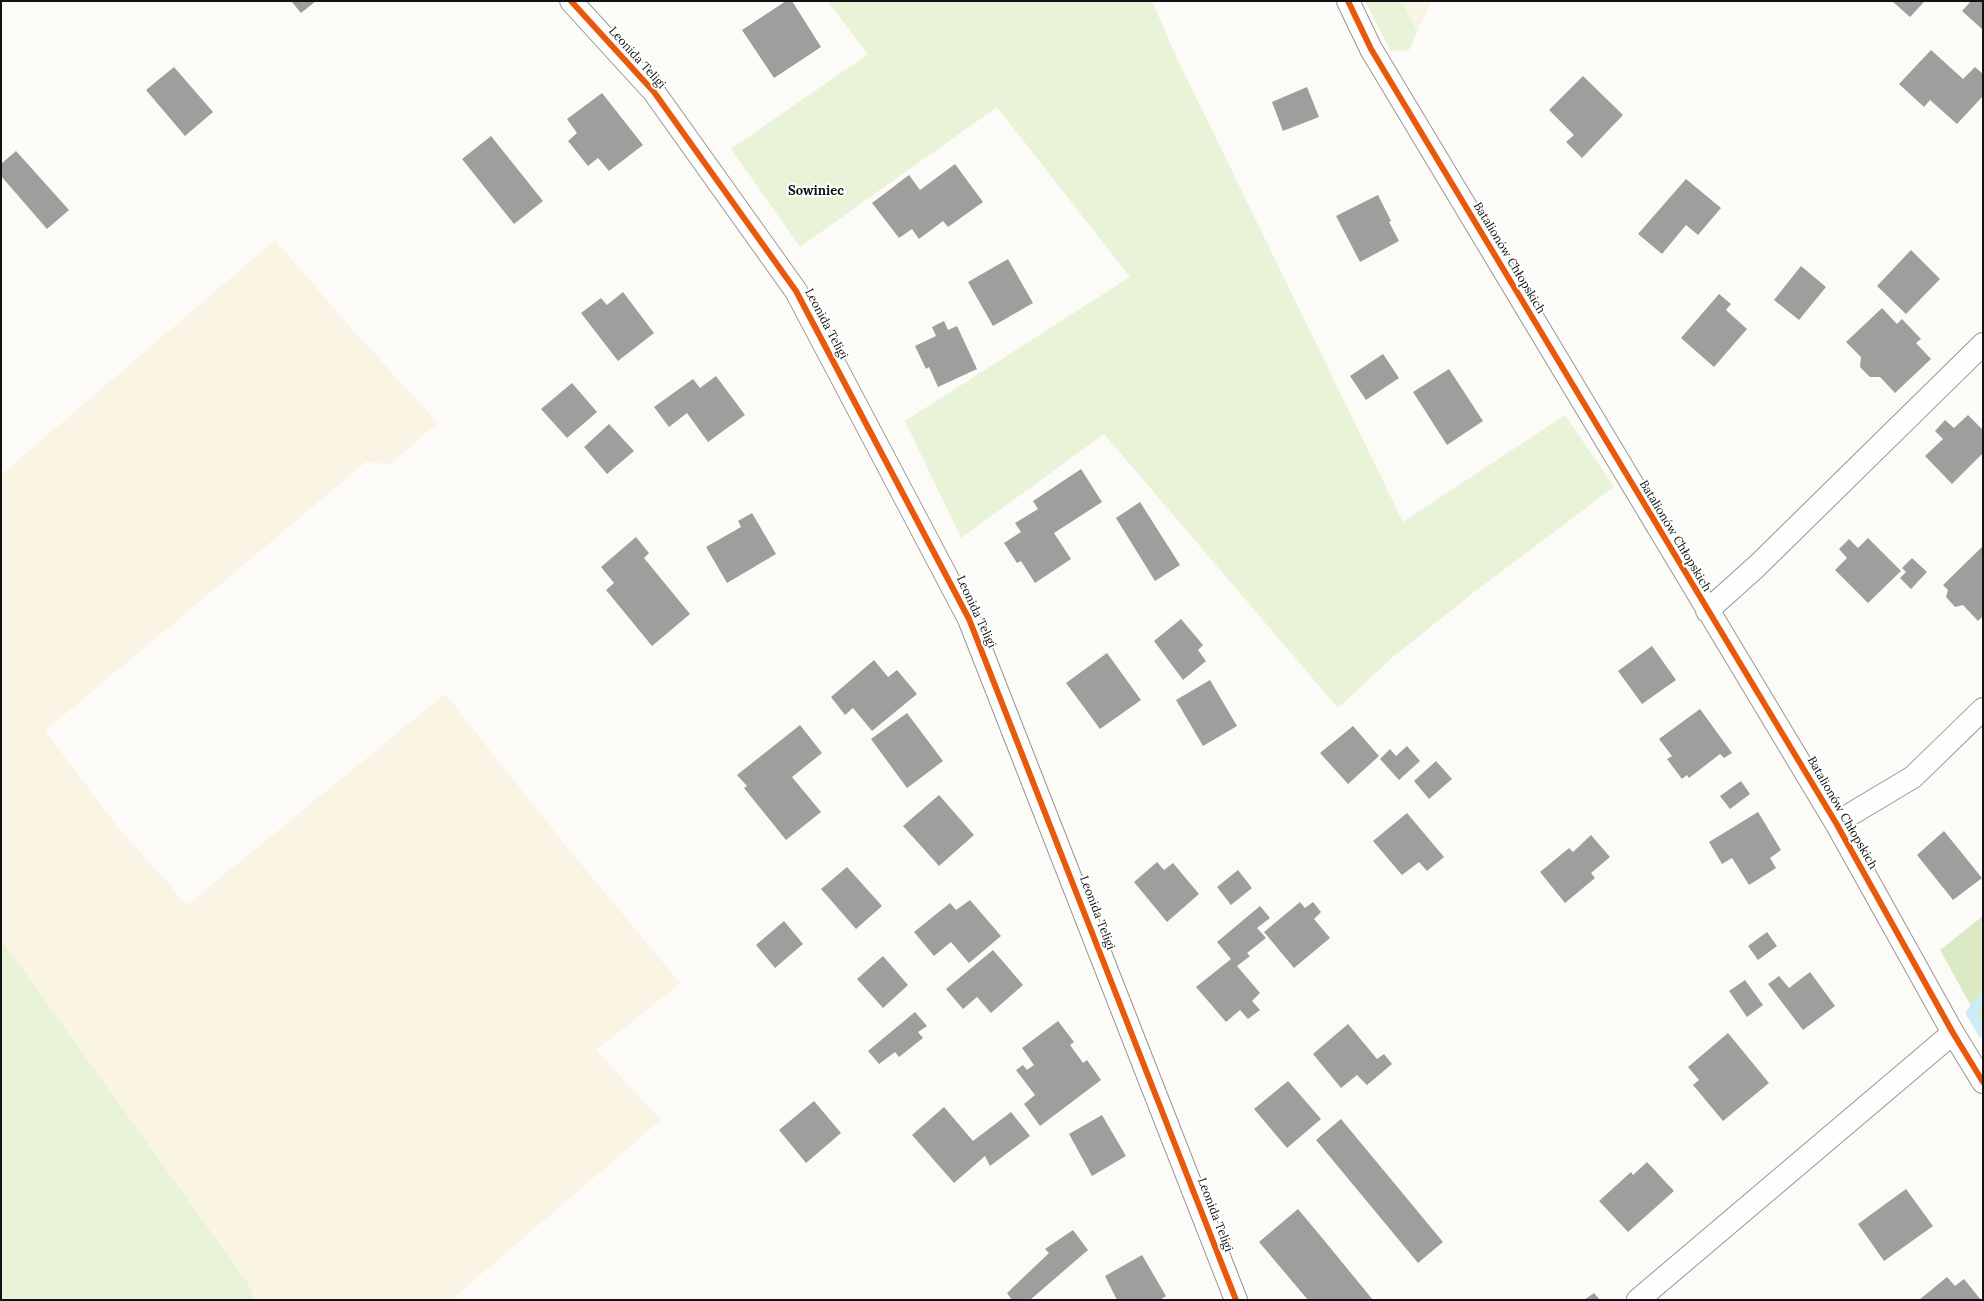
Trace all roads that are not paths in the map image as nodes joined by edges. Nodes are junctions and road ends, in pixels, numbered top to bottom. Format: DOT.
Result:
graph roads {
  1 [pos="571,1"];
  2 [pos="1348,1"];
  3 [pos="1983,344"];
  4 [pos="1707,611"];
  5 [pos="1983,709"];
  6 [pos="1836,823"];
  7 [pos="1953,1033"];
  8 [pos="1983,1082"];
  9 [pos="1236,1300"];
  10 [pos="1638,1300"];
  1 -- 9 [label="street, Leonida Teligi"];
  2 -- 4 [label="street, Batalionów Chłopskich"];
  3 -- 4 [label="street"];
  4 -- 6 [label="street, Batalionów Chłopskich"];
  5 -- 6 [label="street"];
  6 -- 7 [label="street, Batalionów Chłopskich"];
  7 -- 8 [label="street, Batalionów Chłopskich"];
  7 -- 10 [label="street"];
}
